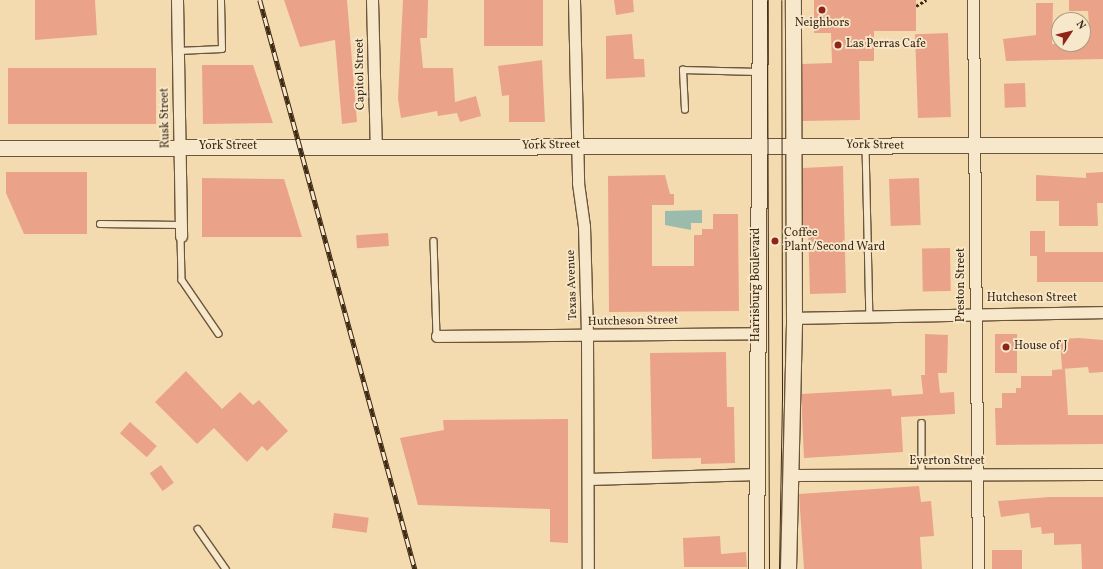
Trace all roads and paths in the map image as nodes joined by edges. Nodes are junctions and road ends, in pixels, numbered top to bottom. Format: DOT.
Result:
graph roads {
  1 [pos="177,0"];
  2 [pos="221,0"];
  3 [pos="372,0"];
  4 [pos="574,0"];
  5 [pos="760,0"];
  6 [pos="793,0"];
  7 [pos="926,0"];
  8 [pos="973,0"];
  9 [pos="916,6"];
  10 [pos="178,51"];
  11 [pos="758,72"];
  12 [pos="685,110"];
  13 [pos="577,145"];
  14 [pos="757,145"];
  15 [pos="792,145"];
  16 [pos="1103,145"];
  17 [pos="866,146"];
  18 [pos="179,147"];
  19 [pos="975,147"];
  20 [pos="0,148"];
  21 [pos="376,148"];
  22 [pos="100,224"];
  23 [pos="181,224"];
  24 [pos="181,236"];
  25 [pos="434,241"];
  26 [pos="1103,312"];
  27 [pos="975,313"];
  28 [pos="870,316"];
  29 [pos="794,318"];
  30 [pos="757,333"];
  31 [pos="219,334"];
  32 [pos="587,335"];
  33 [pos="437,336"];
  34 [pos="922,423"];
  35 [pos="759,474"];
  36 [pos="1103,474"];
  37 [pos="792,475"];
  38 [pos="922,475"];
  39 [pos="977,475"];
  40 [pos="588,479"];
  41 [pos="198,529"];
  42 [pos="226,569"];
  43 [pos="588,569"];
  44 [pos="756,569"];
  45 [pos="788,569"];
  46 [pos="978,569"];
  1 -- 10 [label="street, Rusk Street"];
  2 -- 10 [label="lane"];
  3 -- 21 [label="street, Capitol Street"];
  4 -- 13 [label="street, Texas Avenue"];
  5 -- 11 [label="main road, Harrisburg Boulevard"];
  6 -- 15 [label="main road"];
  7 -- 9 [label="path"];
  8 -- 19 [label="street, Preston Street"];
  10 -- 18 [label="street, Rusk Street"];
  11 -- 12 [label="lane"];
  11 -- 14 [label="main road, Harrisburg Boulevard"];
  13 -- 14 [label="main road, York Street"];
  13 -- 21 [label="main road, York Street"];
  13 -- 32 [label="street, Texas Avenue"];
  14 -- 15 [label="main road, York Street"];
  14 -- 30 [label="main road, Harrisburg Boulevard"];
  15 -- 17 [label="main road, York Street"];
  15 -- 29 [label="main road"];
  16 -- 19 [label="main road, York Street"];
  17 -- 19 [label="main road, York Street"];
  17 -- 28 [label="lane"];
  18 -- 20 [label="main road, York Street"];
  18 -- 21 [label="main road, York Street"];
  18 -- 23 [label="street, Rusk Street"];
  19 -- 27 [label="street, Preston Street"];
  22 -- 23 [label="lane"];
  23 -- 24 [label="street, Rusk Street"];
  24 -- 31 [label="lane"];
  25 -- 33 [label="lane"];
  26 -- 27 [label="street, Hutcheson Street"];
  27 -- 28 [label="street, Hutcheson Street"];
  27 -- 39 [label="street, Preston Street"];
  28 -- 29 [label="street, Hutcheson Street"];
  29 -- 37 [label="main road"];
  30 -- 32 [label="street, Hutcheson Street"];
  30 -- 35 [label="main road, Harrisburg Boulevard"];
  32 -- 33 [label="street, Hutcheson Street"];
  32 -- 40 [label="street, Texas Avenue"];
  34 -- 38 [label="lane"];
  35 -- 40 [label="street"];
  35 -- 44 [label="main road, Harrisburg Boulevard"];
  36 -- 39 [label="street, Everton Street"];
  37 -- 38 [label="street, Everton Street"];
  37 -- 45 [label="main road"];
  38 -- 39 [label="street, Everton Street"];
  39 -- 46 [label="street, Preston Street"];
  40 -- 43 [label="street, Texas Avenue"];
  41 -- 42 [label="lane"];
}
